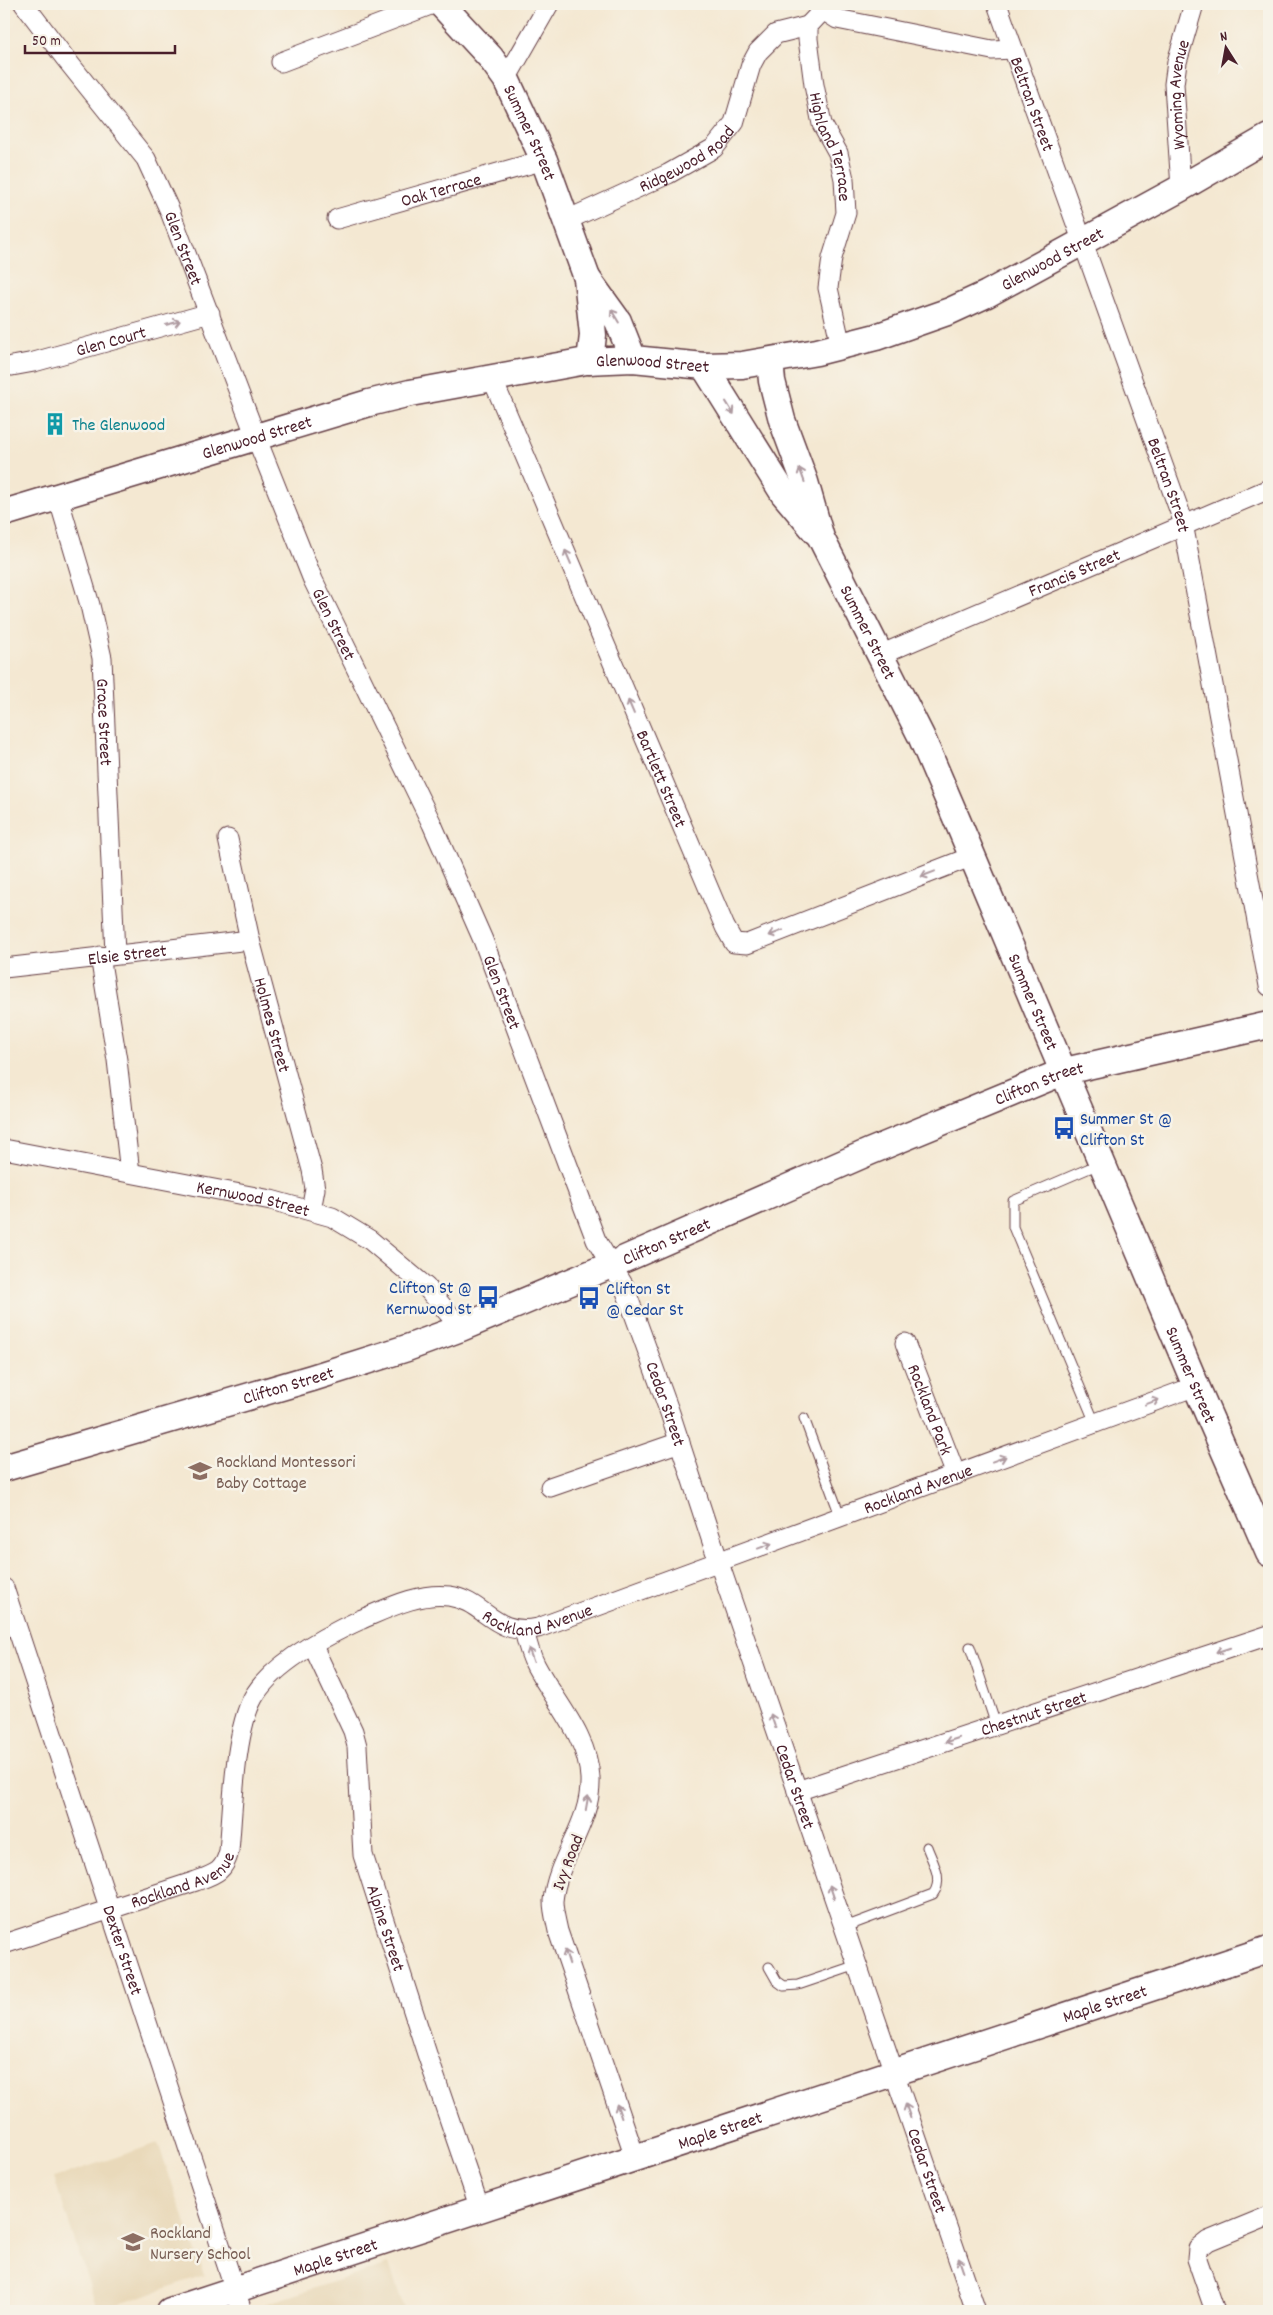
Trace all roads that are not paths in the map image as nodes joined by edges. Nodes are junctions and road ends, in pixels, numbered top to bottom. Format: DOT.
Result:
graph roads {
  1 [pos="24,4"];
  2 [pos="433,4"];
  3 [pos="441,4"];
  4 [pos="549,4"];
  5 [pos="997,4"];
  6 [pos="1194,4"];
  7 [pos="822,7"];
  8 [pos="808,26"];
  9 [pos="1012,49"];
  10 [pos="281,62"];
  11 [pos="506,80"];
  12 [pos="1269,137"];
  13 [pos="544,160"];
  14 [pos="1181,188"];
  15 [pos="337,218"];
  16 [pos="567,220"];
  17 [pos="1083,243"];
  18 [pos="587,278"];
  19 [pos="210,313"];
  20 [pos="841,346"];
  21 [pos="633,359"];
  22 [pos="590,361"];
  23 [pos="770,361"];
  24 [pos="12,366"];
  25 [pos="704,366"];
  26 [pos="492,378"];
  27 [pos="256,437"];
  28 [pos="1269,489"];
  29 [pos="58,497"];
  30 [pos="4,513"];
  31 [pos="1184,526"];
  32 [pos="821,538"];
  33 [pos="880,655"];
  34 [pos="228,839"];
  35 [pos="973,856"];
  36 [pos="250,940"];
  37 [pos="107,955"];
  38 [pos="4,968"];
  39 [pos="1269,986"];
  40 [pos="1269,1025"];
  41 [pos="1065,1071"];
  42 [pos="4,1149"];
  43 [pos="1103,1162"];
  44 [pos="130,1173"];
  45 [pos="311,1210"];
  46 [pos="611,1265"];
  47 [pos="460,1328"];
  48 [pos="905,1343"];
  49 [pos="1196,1386"];
  50 [pos="804,1418"];
  51 [pos="1095,1424"];
  52 [pos="680,1442"];
  53 [pos="4,1468"];
  54 [pos="956,1475"];
  55 [pos="550,1487"];
  56 [pos="841,1518"];
  57 [pos="1269,1553"];
  58 [pos="719,1563"];
  59 [pos="4,1588"];
  60 [pos="524,1630"];
  61 [pos="1269,1635"];
  62 [pos="313,1646"];
  63 [pos="970,1647"];
  64 [pos="996,1725"];
  65 [pos="797,1791"];
  66 [pos="927,1847"];
  67 [pos="110,1908"];
  68 [pos="845,1928"];
  69 [pos="4,1944"];
  70 [pos="1269,1949"];
  71 [pos="857,1966"];
  72 [pos="769,1967"];
  73 [pos="895,2071"];
  74 [pos="634,2157"];
  75 [pos="480,2209"];
  76 [pos="1269,2216"];
  77 [pos="239,2300"];
  78 [pos="170,2311"];
  79 [pos="976,2311"];
  80 [pos="1215,2311"];
  1 -- 19 [label="street, Glen Street"];
  2 -- 10 [label="street"];
  3 -- 11 [label="street, Summer Street"];
  4 -- 11 [label="street"];
  5 -- 9 [label="street, Beltran Street"];
  6 -- 14 [label="street, Wyoming Avenue"];
  7 -- 8 [label="street"];
  7 -- 9 [label="street"];
  8 -- 16 [label="street, Ridgewood Road"];
  8 -- 20 [label="street, Highland Terrace"];
  9 -- 17 [label="street, Beltran Street"];
  11 -- 13 [label="street, Summer Street"];
  12 -- 14 [label="street, Glenwood Street"];
  13 -- 15 [label="street, Oak Terrace"];
  13 -- 16 [label="street, Summer Street"];
  14 -- 17 [label="street, Glenwood Street"];
  16 -- 18 [label="street, Summer Street"];
  17 -- 20 [label="street, Glenwood Street"];
  17 -- 31 [label="street, Beltran Street"];
  21 -- 18 [label="street, Summer Street, one-way"];
  18 -- 22 [label="street, Summer Street"];
  24 -- 19 [label="street, Glen Court, one-way"];
  19 -- 27 [label="street, Glen Street"];
  20 -- 23 [label="street, Glenwood Street"];
  21 -- 22 [label="street, Glenwood Street"];
  21 -- 25 [label="street, Glenwood Street"];
  22 -- 26 [label="street, Glenwood Street"];
  23 -- 25 [label="street, Glenwood Street"];
  32 -- 23 [label="street, Summer Street, one-way"];
  25 -- 32 [label="street, Summer Street, one-way"];
  26 -- 27 [label="street, Glenwood Street"];
  35 -- 26 [label="street, Bartlett Street, one-way"];
  27 -- 29 [label="street, Glenwood Street"];
  27 -- 46 [label="street, Glen Street"];
  28 -- 31 [label="street, Francis Street"];
  29 -- 30 [label="street, Glenwood Street"];
  29 -- 37 [label="street, Grace Street"];
  31 -- 33 [label="street, Francis Street"];
  31 -- 39 [label="street, Beltran Street"];
  32 -- 33 [label="street, Summer Street"];
  33 -- 35 [label="street, Summer Street"];
  34 -- 36 [label="street, Holmes Street"];
  35 -- 41 [label="street, Summer Street"];
  36 -- 37 [label="street, Elsie Street"];
  36 -- 45 [label="street, Holmes Street"];
  37 -- 38 [label="street, Elsie Street"];
  37 -- 44 [label="street, Grace Street"];
  40 -- 41 [label="street, Clifton Street"];
  41 -- 43 [label="street, Summer Street"];
  41 -- 46 [label="street, Clifton Street"];
  42 -- 44 [label="street, Kernwood Street"];
  43 -- 49 [label="street, Summer Street"];
  43 -- 51 [label="lane"];
  44 -- 45 [label="street, Kernwood Street"];
  45 -- 47 [label="street, Kernwood Street"];
  46 -- 47 [label="street, Clifton Street"];
  46 -- 52 [label="street, Cedar Street"];
  47 -- 53 [label="street, Clifton Street"];
  48 -- 54 [label="street, Rockland Park"];
  51 -- 49 [label="street, Rockland Avenue, one-way"];
  49 -- 57 [label="street, Summer Street"];
  50 -- 56 [label="lane"];
  54 -- 51 [label="street, Rockland Avenue, one-way"];
  52 -- 55 [label="street"];
  52 -- 58 [label="street, Cedar Street"];
  54 -- 56 [label="street, Rockland Avenue"];
  58 -- 56 [label="street, Rockland Avenue, one-way"];
  58 -- 60 [label="street, Rockland Avenue"];
  65 -- 58 [label="street, Cedar Street, one-way"];
  59 -- 67 [label="street, Dexter Street"];
  60 -- 62 [label="street, Rockland Avenue"];
  74 -- 60 [label="street, Ivy Road, one-way"];
  61 -- 64 [label="street, Chestnut Street, one-way"];
  62 -- 67 [label="street, Rockland Avenue"];
  62 -- 75 [label="street, Alpine Street"];
  63 -- 64 [label="lane"];
  64 -- 65 [label="street, Chestnut Street, one-way"];
  68 -- 65 [label="street, Cedar Street, one-way"];
  66 -- 68 [label="lane"];
  67 -- 69 [label="street, Rockland Avenue"];
  67 -- 77 [label="street, Dexter Street"];
  68 -- 71 [label="street, Cedar Street"];
  70 -- 73 [label="street, Maple Street"];
  71 -- 72 [label="lane"];
  71 -- 73 [label="street, Cedar Street"];
  73 -- 74 [label="street, Maple Street"];
  79 -- 73 [label="street, Cedar Street, one-way"];
  74 -- 75 [label="street, Maple Street"];
  75 -- 77 [label="street, Maple Street"];
  76 -- 80 [label="street"];
  77 -- 78 [label="street, Maple Street"];
}
